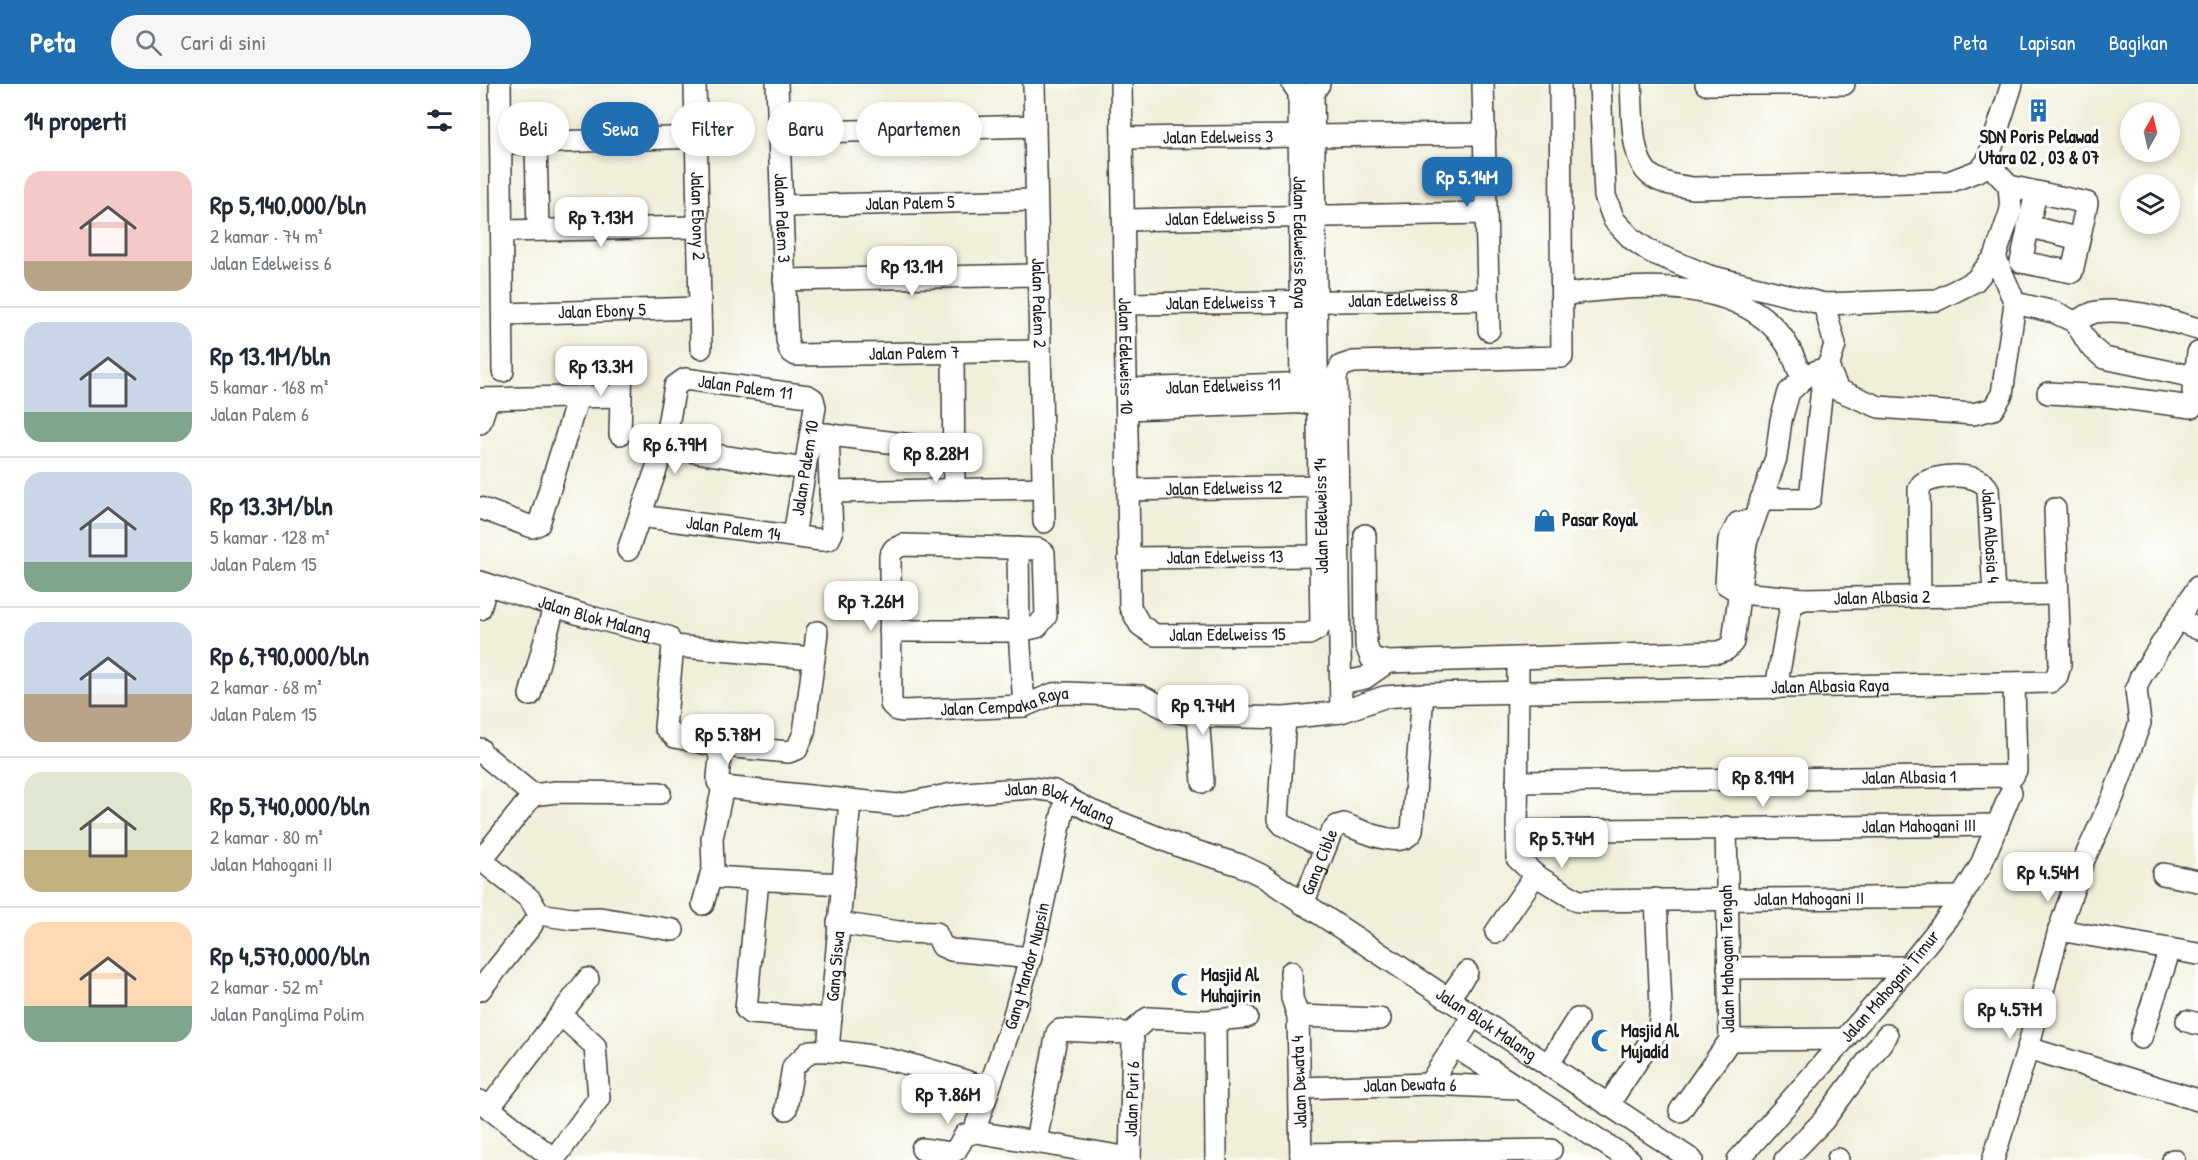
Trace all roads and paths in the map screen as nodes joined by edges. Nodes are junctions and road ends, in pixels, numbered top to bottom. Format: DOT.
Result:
graph roads {
  1 [pos="500,84"];
  2 [pos="695,84"];
  3 [pos="777,84"];
  4 [pos="1034,84"];
  5 [pos="1121,84"];
  6 [pos="1293,84"];
  7 [pos="1318,84"];
  8 [pos="1484,84"];
  9 [pos="1560,84"];
  10 [pos="1600,84"];
  11 [pos="1631,84"];
  12 [pos="1706,84"];
  13 [pos="1844,84"];
  14 [pos="2012,84"];
  15 [pos="500,102"];
  16 [pos="695,102"];
  17 [pos="778,102"];
  18 [pos="1035,126"];
  19 [pos="844,131"];
  20 [pos="1485,134"];
  21 [pos="1306,136"];
  22 [pos="671,138"];
  23 [pos="1122,138"];
  24 [pos="569,142"];
  25 [pos="501,156"];
  26 [pos="536,156"];
  27 [pos="696,156"];
  28 [pos="780,156"];
  29 [pos="1987,162"];
  30 [pos="2009,186"];
  31 [pos="2036,192"];
  32 [pos="1036,200"];
  33 [pos="782,206"];
  34 [pos="1486,213"];
  35 [pos="1306,216"];
  36 [pos="1124,220"];
  37 [pos="698,226"];
  38 [pos="2028,226"];
  39 [pos="538,230"];
  40 [pos="503,231"];
  41 [pos="2079,239"];
  42 [pos="1995,257"];
  43 [pos="1038,275"];
  44 [pos="784,280"];
  45 [pos="1563,295"];
  46 [pos="1488,299"];
  47 [pos="1308,302"];
  48 [pos="2015,303"];
  49 [pos="1125,304"];
  50 [pos="1824,304"];
  51 [pos="699,308"];
  52 [pos="504,314"];
  53 [pos="2075,322"];
  54 [pos="2198,328"];
  55 [pos="1488,330"];
  56 [pos="701,348"];
  57 [pos="790,351"];
  58 [pos="1040,351"];
  59 [pos="959,353"];
  60 [pos="2198,353"];
  61 [pos="622,362"];
  62 [pos="1820,370"];
  63 [pos="503,371"];
  64 [pos="2195,377"];
  65 [pos="1310,393"];
  66 [pos="2048,393"];
  67 [pos="621,396"];
  68 [pos="578,397"];
  69 [pos="484,399"];
  70 [pos="813,399"];
  71 [pos="1127,399"];
  72 [pos="2195,412"];
  73 [pos="480,423"];
  74 [pos="819,433"];
  75 [pos="620,434"];
  76 [pos="912,445"];
  77 [pos="664,447"];
  78 [pos="804,469"];
  79 [pos="1320,486"];
  80 [pos="962,490"];
  81 [pos="1128,490"];
  82 [pos="831,499"];
  83 [pos="1761,499"];
  84 [pos="1043,504"];
  85 [pos="480,508"];
  86 [pos="2055,509"];
  87 [pos="640,516"];
  88 [pos="1365,535"];
  89 [pos="794,536"];
  90 [pos="828,539"];
  91 [pos="628,550"];
  92 [pos="1321,556"];
  93 [pos="1129,558"];
  94 [pos="483,583"];
  95 [pos="2198,586"];
  96 [pos="1741,594"];
  97 [pos="2056,594"];
  98 [pos="1994,595"];
  99 [pos="1920,597"];
  100 [pos="1804,599"];
  101 [pos="554,607"];
  102 [pos="480,609"];
  103 [pos="2189,624"];
  104 [pos="1140,625"];
  105 [pos="1318,629"];
  106 [pos="890,631"];
  107 [pos="1019,631"];
  108 [pos="817,632"];
  109 [pos="673,645"];
  110 [pos="814,658"];
  111 [pos="1518,660"];
  112 [pos="1388,662"];
  113 [pos="1341,683"];
  114 [pos="2014,684"];
  115 [pos="1776,688"];
  116 [pos="1517,693"];
  117 [pos="1423,694"];
  118 [pos="530,695"];
  119 [pos="1024,706"];
  120 [pos="1341,712"];
  121 [pos="1198,716"];
  122 [pos="1285,718"];
  123 [pos="714,744"];
  124 [pos="480,749"];
  125 [pos="1203,782"];
  126 [pos="1517,782"];
  127 [pos="2012,784"];
  128 [pos="723,787"];
  129 [pos="660,793"];
  130 [pos="534,795"];
  131 [pos="1066,797"];
  132 [pos="850,801"];
  133 [pos="1998,825"];
  134 [pos="1726,827"];
  135 [pos="1517,831"];
  136 [pos="1325,848"];
  137 [pos="481,859"];
  138 [pos="1530,871"];
  139 [pos="2163,874"];
  140 [pos="711,877"];
  141 [pos="758,880"];
  142 [pos="2198,881"];
  143 [pos="843,884"];
  144 [pos="1962,897"];
  145 [pos="1727,898"];
  146 [pos="1656,899"];
  147 [pos="703,904"];
  148 [pos="1303,904"];
  149 [pos="838,923"];
  150 [pos="531,925"];
  151 [pos="673,930"];
  152 [pos="2059,930"];
  153 [pos="1496,932"];
  154 [pos="2170,949"];
  155 [pos="2198,954"];
  156 [pos="1030,958"];
  157 [pos="1908,967"];
  158 [pos="1728,968"];
  159 [pos="1291,972"];
  160 [pos="1467,972"];
  161 [pos="588,979"];
  162 [pos="480,990"];
  163 [pos="1448,999"];
  164 [pos="561,1015"];
  165 [pos="1298,1016"];
  166 [pos="1473,1016"];
  167 [pos="1247,1017"];
  168 [pos="1380,1019"];
  169 [pos="1577,1019"];
  170 [pos="831,1020"];
  171 [pos="1215,1020"];
  172 [pos="1887,1035"];
  173 [pos="1132,1037"];
  174 [pos="2141,1038"];
  175 [pos="1845,1039"];
  176 [pos="1730,1040"];
  177 [pos="1454,1046"];
  178 [pos="2028,1048"];
  179 [pos="828,1050"];
  180 [pos="1548,1065"];
  181 [pos="1430,1084"];
  182 [pos="1300,1088"];
  183 [pos="1518,1088"];
  184 [pos="988,1089"];
  185 [pos="2198,1100"];
  186 [pos="485,1105"];
  187 [pos="1608,1105"];
  188 [pos="786,1109"];
  189 [pos="1680,1111"];
  190 [pos="1573,1123"];
  191 [pos="976,1132"];
  192 [pos="1036,1141"];
  193 [pos="921,1149"];
  194 [pos="1507,1155"];
  195 [pos="1547,1155"];
  196 [pos="1301,1157"];
  197 [pos="1130,1159"];
  198 [pos="555,1160"];
  199 [pos="1216,1160"];
  200 [pos="1630,1160"];
  201 [pos="1692,1160"];
  202 [pos="1738,1160"];
  203 [pos="1785,1160"];
  204 [pos="1993,1160"];
  1 -- 15 [label="street"];
  2 -- 16 [label="street, Jalan Ebony 2"];
  3 -- 17 [label="street, Jalan Palem 3"];
  4 -- 18 [label="street, Jalan Palem 2"];
  5 -- 23 [label="street, Jalan Edelweiss 10"];
  6 -- 21 [label="street, Jalan Edelweiss Raya"];
  7 -- 21 [label="street, Jalan Edelweiss Raya"];
  8 -- 20 [label="street"];
  9 -- 45 [label="street"];
  10 -- 50 [label="street"];
  11 -- 29 [label="street"];
  12 -- 13 [label="street"];
  14 -- 29 [label="street"];
  18 -- 19 [label="street"];
  18 -- 32 [label="street, Jalan Palem 2"];
  20 -- 21 [label="street, Jalan Edelweiss 3"];
  20 -- 34 [label="street"];
  21 -- 23 [label="street, Jalan Edelweiss 3"];
  21 -- 35 [label="street, Jalan Edelweiss Raya"];
  22 -- 24 [label="street"];
  23 -- 36 [label="street, Jalan Edelweiss 10"];
  25 -- 40 [label="street"];
  26 -- 39 [label="street"];
  27 -- 37 [label="street, Jalan Ebony 2"];
  28 -- 33 [label="street, Jalan Palem 3"];
  29 -- 30 [label="street"];
  30 -- 31 [label="street"];
  30 -- 42 [label="street"];
  31 -- 38 [label="street"];
  31 -- 41 [label="street"];
  32 -- 33 [label="street, Jalan Palem 5"];
  32 -- 43 [label="street, Jalan Palem 2"];
  33 -- 44 [label="street, Jalan Palem 3"];
  34 -- 35 [label="street, Jalan Edelweiss 5"];
  34 -- 46 [label="street"];
  35 -- 36 [label="street, Jalan Edelweiss 5"];
  35 -- 47 [label="street, Jalan Edelweiss Raya"];
  36 -- 49 [label="street, Jalan Edelweiss 10"];
  37 -- 39 [label="street"];
  37 -- 51 [label="street, Jalan Ebony 2"];
  38 -- 41 [label="street"];
  38 -- 41 [label="street"];
  39 -- 40 [label="street"];
  40 -- 52 [label="street"];
  42 -- 48 [label="street"];
  42 -- 50 [label="street"];
  43 -- 44 [label="street"];
  43 -- 58 [label="street, Jalan Palem 2"];
  44 -- 57 [label="street, Jalan Palem 3"];
  45 -- 62 [label="street"];
  45 -- 113 [label="street"];
  46 -- 47 [label="street, Jalan Edelweiss 8"];
  46 -- 55 [label="street"];
  47 -- 49 [label="street, Jalan Edelweiss 7"];
  47 -- 65 [label="street, Jalan Edelweiss Raya"];
  48 -- 53 [label="street"];
  48 -- 62 [label="street"];
  49 -- 71 [label="street, Jalan Edelweiss 10"];
  50 -- 62 [label="street"];
  51 -- 52 [label="street, Jalan Ebony 5"];
  51 -- 56 [label="street, Jalan Ebony 2"];
  52 -- 63 [label="street"];
  53 -- 54 [label="street"];
  53 -- 64 [label="street"];
  57 -- 59 [label="street, Jalan Palem 7"];
  58 -- 59 [label="street, Jalan Palem 7"];
  58 -- 84 [label="street, Jalan Palem 2"];
  59 -- 80 [label="street"];
  60 -- 64 [label="street"];
  61 -- 67 [label="street"];
  62 -- 83 [label="street"];
  62 -- 83 [label="street"];
  64 -- 72 [label="street"];
  65 -- 71 [label="street, Jalan Edelweiss 11"];
  65 -- 79 [label="street, Jalan Edelweiss 14"];
  66 -- 72 [label="street"];
  67 -- 68 [label="street"];
  67 -- 75 [label="street"];
  68 -- 69 [label="street"];
  68 -- 85 [label="street"];
  69 -- 73 [label="street"];
  70 -- 74 [label="street, Jalan Palem 10"];
  70 -- 77 [label="street, Jalan Palem 11"];
  71 -- 81 [label="street, Jalan Edelweiss 10"];
  74 -- 76 [label="street"];
  74 -- 78 [label="street, Jalan Palem 10"];
  74 -- 82 [label="street, Jalan Palem 10"];
  77 -- 78 [label="street"];
  77 -- 87 [label="street"];
  78 -- 89 [label="street, Jalan Palem 10"];
  79 -- 81 [label="street, Jalan Edelweiss 12"];
  79 -- 92 [label="street, Jalan Edelweiss 14"];
  80 -- 82 [label="street"];
  80 -- 84 [label="street"];
  81 -- 93 [label="street, Jalan Edelweiss 10"];
  82 -- 84 [label="street"];
  82 -- 90 [label="street, Jalan Palem 10"];
  83 -- 96 [label="street"];
  86 -- 97 [label="street"];
  87 -- 89 [label="street, Jalan Palem 14"];
  87 -- 91 [label="street"];
  88 -- 112 [label="street"];
  89 -- 90 [label="street, Jalan Palem 14"];
  92 -- 93 [label="street, Jalan Edelweiss 13"];
  92 -- 105 [label="street, Jalan Edelweiss 14"];
  93 -- 104 [label="street, Jalan Edelweiss 10"];
  94 -- 101 [label="street, Jalan Blok Malang"];
  94 -- 102 [label="street"];
  95 -- 103 [label="street"];
  96 -- 100 [label="street, Jalan Albasia 2"];
  96 -- 111 [label="street"];
  97 -- 98 [label="street, Jalan Albasia 2"];
  97 -- 114 [label="street, Jalan Albasia Raya"];
  98 -- 99 [label="street, Jalan Albasia 2"];
  98 -- 99 [label="street, Jalan Albasia 4"];
  99 -- 100 [label="street, Jalan Albasia 2"];
  100 -- 115 [label="street"];
  101 -- 109 [label="street, Jalan Blok Malang"];
  101 -- 118 [label="street"];
  103 -- 152 [label="street"];
  104 -- 105 [label="street, Jalan Edelweiss 15"];
  106 -- 107 [label="street"];
  106 -- 107 [label="street, Jalan Cempaka Raya"];
  106 -- 119 [label="street, Jalan Cempaka Raya"];
  107 -- 119 [label="street"];
  108 -- 110 [label="street"];
  109 -- 110 [label="street"];
  109 -- 123 [label="street, Jalan Blok Malang"];
  110 -- 123 [label="street"];
  111 -- 112 [label="street"];
  111 -- 116 [label="street"];
  112 -- 113 [label="street"];
  113 -- 120 [label="street"];
  114 -- 115 [label="street, Jalan Albasia Raya"];
  114 -- 127 [label="street, Jalan Mahogani Timur"];
  115 -- 116 [label="street, Jalan Albasia Raya"];
  116 -- 117 [label="street, Jalan Cempaka Raya"];
  116 -- 126 [label="street"];
  117 -- 120 [label="street, Jalan Cempaka Raya"];
  117 -- 136 [label="street, Gang Cible"];
  119 -- 121 [label="street, Jalan Cempaka Raya"];
  120 -- 122 [label="street, Jalan Cempaka Raya"];
  121 -- 122 [label="street, Jalan Cempaka Raya"];
  121 -- 125 [label="street"];
  122 -- 136 [label="street"];
  123 -- 128 [label="street"];
  124 -- 130 [label="street"];
  126 -- 127 [label="street, Jalan Albasia 1"];
  126 -- 135 [label="street"];
  127 -- 133 [label="street, Jalan Mahogani Timur"];
  128 -- 132 [label="street, Jalan Blok Malang"];
  128 -- 140 [label="street"];
  129 -- 130 [label="street"];
  130 -- 137 [label="street"];
  131 -- 132 [label="street, Jalan Blok Malang"];
  131 -- 148 [label="street, Jalan Blok Malang"];
  131 -- 156 [label="street, Gang Mandor Nupsin"];
  132 -- 143 [label="street, Gang Siswa"];
  133 -- 134 [label="street, Jalan Mahogani III"];
  133 -- 144 [label="street, Jalan Mahogani Timur"];
  134 -- 135 [label="street, Jalan Mahogani III"];
  134 -- 145 [label="street, Jalan Mahogani Tengah"];
  135 -- 138 [label="street"];
  136 -- 148 [label="street, Gang Cible"];
  137 -- 151 [label="street"];
  138 -- 146 [label="street, Jalan Mahogani II"];
  138 -- 153 [label="street"];
  139 -- 142 [label="street"];
  140 -- 141 [label="street"];
  140 -- 147 [label="street"];
  141 -- 143 [label="street"];
  141 -- 170 [label="street"];
  143 -- 149 [label="street, Gang Siswa"];
  144 -- 145 [label="street, Jalan Mahogani II"];
  144 -- 157 [label="street, Jalan Mahogani Timur"];
  145 -- 146 [label="street, Jalan Mahogani II"];
  145 -- 158 [label="street, Jalan Mahogani Tengah"];
  146 -- 187 [label="street"];
  148 -- 163 [label="street, Jalan Blok Malang"];
  149 -- 156 [label="street"];
  149 -- 170 [label="street, Gang Siswa"];
  150 -- 162 [label="street"];
  152 -- 154 [label="street"];
  152 -- 178 [label="street"];
  154 -- 155 [label="street"];
  154 -- 174 [label="street"];
  156 -- 184 [label="street, Gang Mandor Nupsin"];
  157 -- 158 [label="street"];
  157 -- 175 [label="street, Jalan Mahogani Timur"];
  158 -- 176 [label="street, Jalan Mahogani Tengah"];
  159 -- 165 [label="street"];
  160 -- 163 [label="street"];
  161 -- 164 [label="street"];
  163 -- 166 [label="street, Jalan Blok Malang"];
  164 -- 186 [label="street"];
  164 -- 198 [label="street"];
  165 -- 168 [label="street, Jalan Dewata 4"];
  165 -- 182 [label="street, Jalan Dewata 4"];
  166 -- 177 [label="street"];
  166 -- 180 [label="street, Jalan Blok Malang"];
  167 -- 171 [label="street"];
  169 -- 180 [label="street"];
  170 -- 179 [label="street, Gang Siswa"];
  171 -- 173 [label="street"];
  171 -- 199 [label="street"];
  172 -- 203 [label="street"];
  173 -- 192 [label="street"];
  173 -- 197 [label="street, Jalan Puri 6"];
  175 -- 176 [label="street"];
  175 -- 202 [label="street, Jalan Mahogani Timur"];
  176 -- 189 [label="street, Jalan Mahogani Tengah"];
  177 -- 181 [label="street"];
  177 -- 183 [label="street"];
  178 -- 185 [label="street"];
  178 -- 204 [label="street"];
  179 -- 184 [label="street"];
  179 -- 188 [label="street"];
  180 -- 187 [label="street, Jalan Blok Malang"];
  181 -- 182 [label="street, Jalan Dewata 6"];
  181 -- 183 [label="street, Jalan Dewata 6"];
  182 -- 196 [label="street, Jalan Dewata 4"];
  183 -- 190 [label="street"];
  184 -- 191 [label="street, Gang Mandor Nupsin"];
  186 -- 198 [label="street"];
  187 -- 201 [label="street, Jalan Blok Malang"];
  190 -- 195 [label="street"];
  190 -- 200 [label="street"];
  191 -- 192 [label="street"];
  191 -- 193 [label="street"];
  192 -- 197 [label="street"];
  194 -- 195 [label="street"];
  194 -- 196 [label="street"];
}
